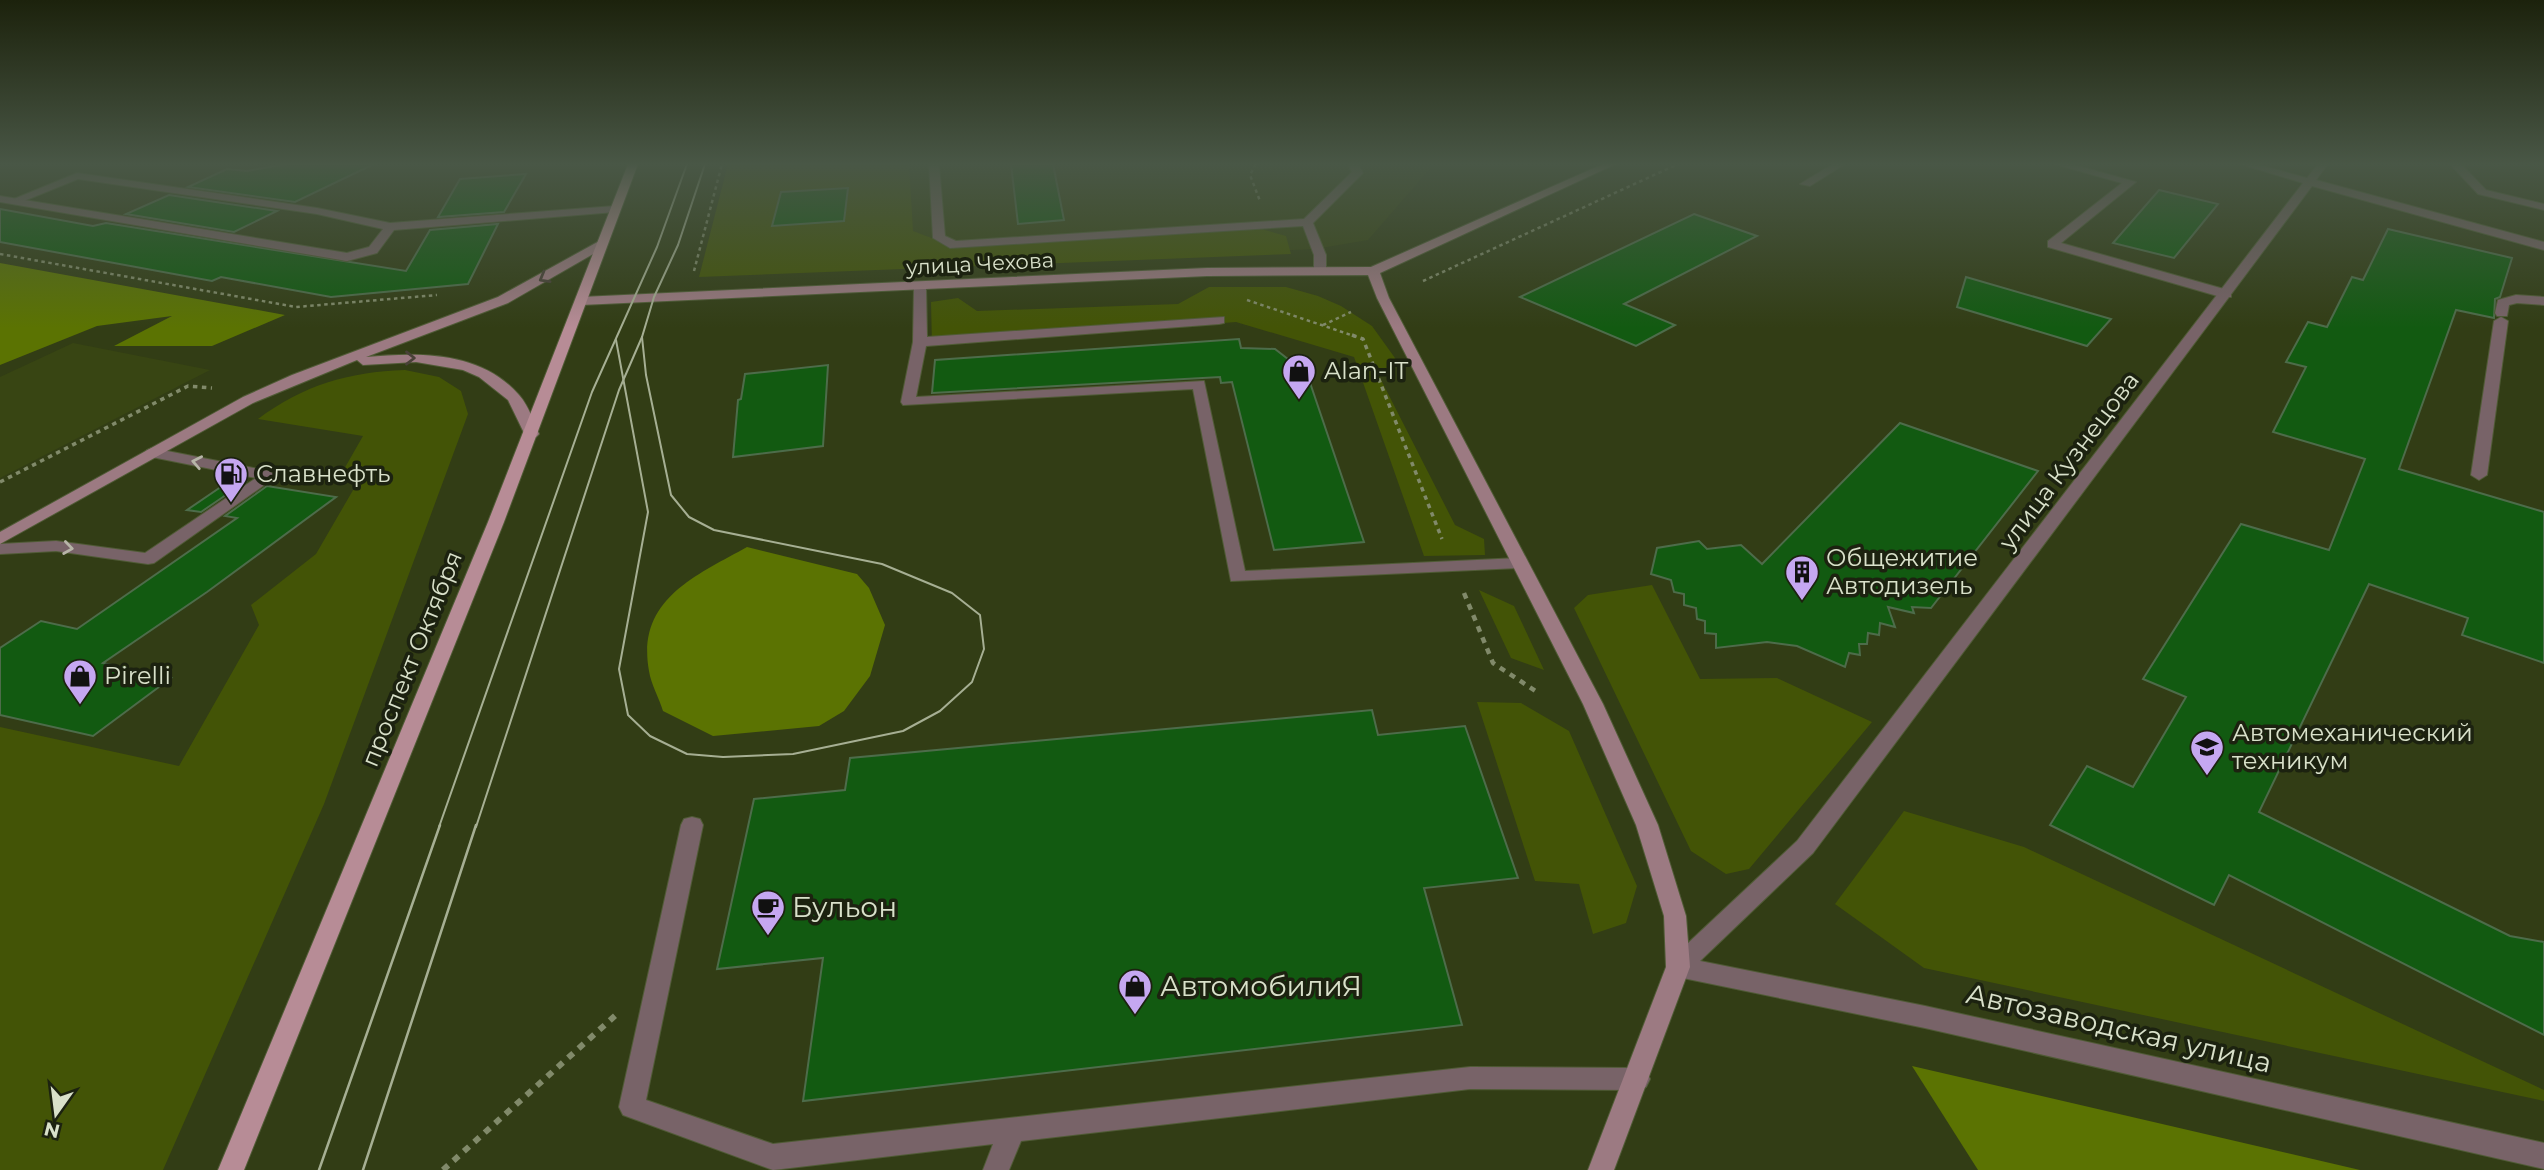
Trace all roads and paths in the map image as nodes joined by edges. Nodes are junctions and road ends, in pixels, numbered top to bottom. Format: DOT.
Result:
graph roads {
  1 [pos="119,219"];
  2 [pos="352,219"];
  3 [pos="495,219"];
  4 [pos="612,219"];
  5 [pos="937,219"];
  6 [pos="1267,219"];
  7 [pos="1311,219"];
  8 [pos="1490,219"];
  9 [pos="1559,219"];
  10 [pos="2084,219"];
  11 [pos="2283,219"];
  12 [pos="2444,219"];
  13 [pos="1307,222"];
  14 [pos="1269,224"];
  15 [pos="390,227"];
  16 [pos="603,243"];
  17 [pos="2544,246"];
  18 [pos="0,254"];
  19 [pos="1320,271"];
  20 [pos="1373,271"];
  21 [pos="1207,272"];
  22 [pos="1423,281"];
  23 [pos="920,286"];
  24 [pos="442,294"];
  25 [pos="2226,294"];
  26 [pos="581,301"];
  27 [pos="2544,301"];
  28 [pos="1350,312"];
  29 [pos="1219,320"];
  30 [pos="1323,325"];
  31 [pos="920,342"];
  32 [pos="342,362"];
  33 [pos="531,434"];
  34 [pos="152,453"];
  35 [pos="2479,475"];
  36 [pos="0,539"];
  37 [pos="0,549"];
  38 [pos="1520,563"];
  39 [pos="1452,566"];
  40 [pos="1537,692"];
  41 [pos="692,825"];
  42 [pos="1678,967"];
  43 [pos="659,979"];
  44 [pos="1637,1079"];
  45 [pos="1012,1130"];
  46 [pos="2544,1156"];
  47 [pos="231,1170"];
  48 [pos="443,1170"];
  49 [pos="996,1170"];
  50 [pos="1601,1170"];
  1 -- 15 [label="street"];
  2 -- 15 [label="street"];
  3 -- 15 [label="street"];
  4 -- 16 [label="main road, проспект Октября"];
  5 -- 14 [label="street"];
  6 -- 14 [label="path"];
  7 -- 13 [label="street"];
  8 -- 20 [label="street, улица Чехова"];
  9 -- 22 [label="path"];
  10 -- 25 [label="street"];
  11 -- 25 [label="street, улица Кузнецова"];
  12 -- 17 [label="street"];
  13 -- 14 [label="street"];
  13 -- 19 [label="street"];
  16 -- 26 [label="main road, проспект Октября"];
  16 -- 32 [label="street, one-way"];
  18 -- 24 [label="path"];
  19 -- 20 [label="street, улица Чехова"];
  19 -- 21 [label="street, улица Чехова"];
  20 -- 38 [label="street"];
  21 -- 23 [label="street, улица Чехова"];
  21 -- 30 [label="path"];
  23 -- 26 [label="street, улица Чехова"];
  23 -- 31 [label="street"];
  25 -- 42 [label="street, улица Кузнецова"];
  26 -- 33 [label="main road, проспект Октября"];
  27 -- 35 [label="street"];
  28 -- 30 [label="path"];
  29 -- 31 [label="street"];
  30 -- 39 [label="path"];
  31 -- 39 [label="street"];
  32 -- 33 [label="street, one-way"];
  32 -- 34 [label="street"];
  33 -- 47 [label="main road, проспект Октября"];
  34 -- 36 [label="street"];
  37 -- 34 [label="street, one-way"];
  38 -- 39 [label="street"];
  38 -- 42 [label="street"];
  39 -- 40 [label="path"];
  41 -- 43 [label="street"];
  42 -- 44 [label="street"];
  42 -- 46 [label="street, Автозаводская улица"];
  43 -- 45 [label="street"];
  43 -- 48 [label="path"];
  44 -- 45 [label="street"];
  44 -- 50 [label="street"];
  45 -- 49 [label="street"];
}
